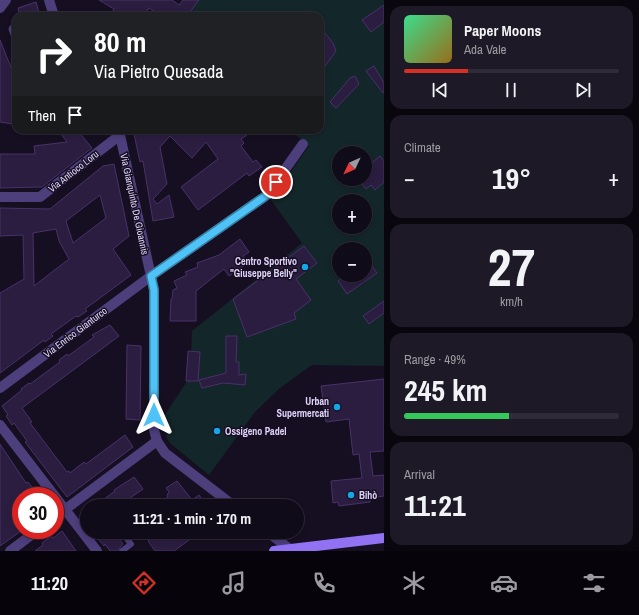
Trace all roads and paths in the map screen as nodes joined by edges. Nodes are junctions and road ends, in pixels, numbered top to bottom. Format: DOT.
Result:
graph roads {
  1 [pos="6,0"];
  2 [pos="49,0"];
  3 [pos="0,8"];
  4 [pos="53,12"];
  5 [pos="116,134"];
  6 [pos="118,134"];
  7 [pos="303,144"];
  8 [pos="0,197"];
  9 [pos="151,276"];
  10 [pos="0,388"];
  11 [pos="0,425"];
  12 [pos="157,441"];
  13 [pos="225,499"];
  14 [pos="66,509"];
  15 [pos="384,538"];
  16 [pos="26,539"];
  17 [pos="127,539"];
  18 [pos="277,539"];
  19 [pos="290,550"];
  20 [pos="10,551"];
  21 [pos="97,551"];
  22 [pos="122,551"];
  23 [pos="274,551"];
  1 -- 3 [label="street"];
  2 -- 4 [label="street"];
  5 -- 8 [label="street, Via Antioco Loru"];
  6 -- 9 [label="street, Via Gianquinto De Gioannis"];
  7 -- 9 [label="street, Via Enrico Gianturco"];
  9 -- 10 [label="street, Via Enrico Gianturco"];
  9 -- 12 [label="street, Via Gianquinto De Gioannis"];
  11 -- 14 [label="street"];
  12 -- 13 [label="street"];
  12 -- 14 [label="street"];
  14 -- 21 [label="street"];
  15 -- 19 [label="main road"];
  16 -- 20 [label="street"];
  17 -- 22 [label="lane"];
  18 -- 19 [label="street"];
  19 -- 23 [label="main road"];
}
